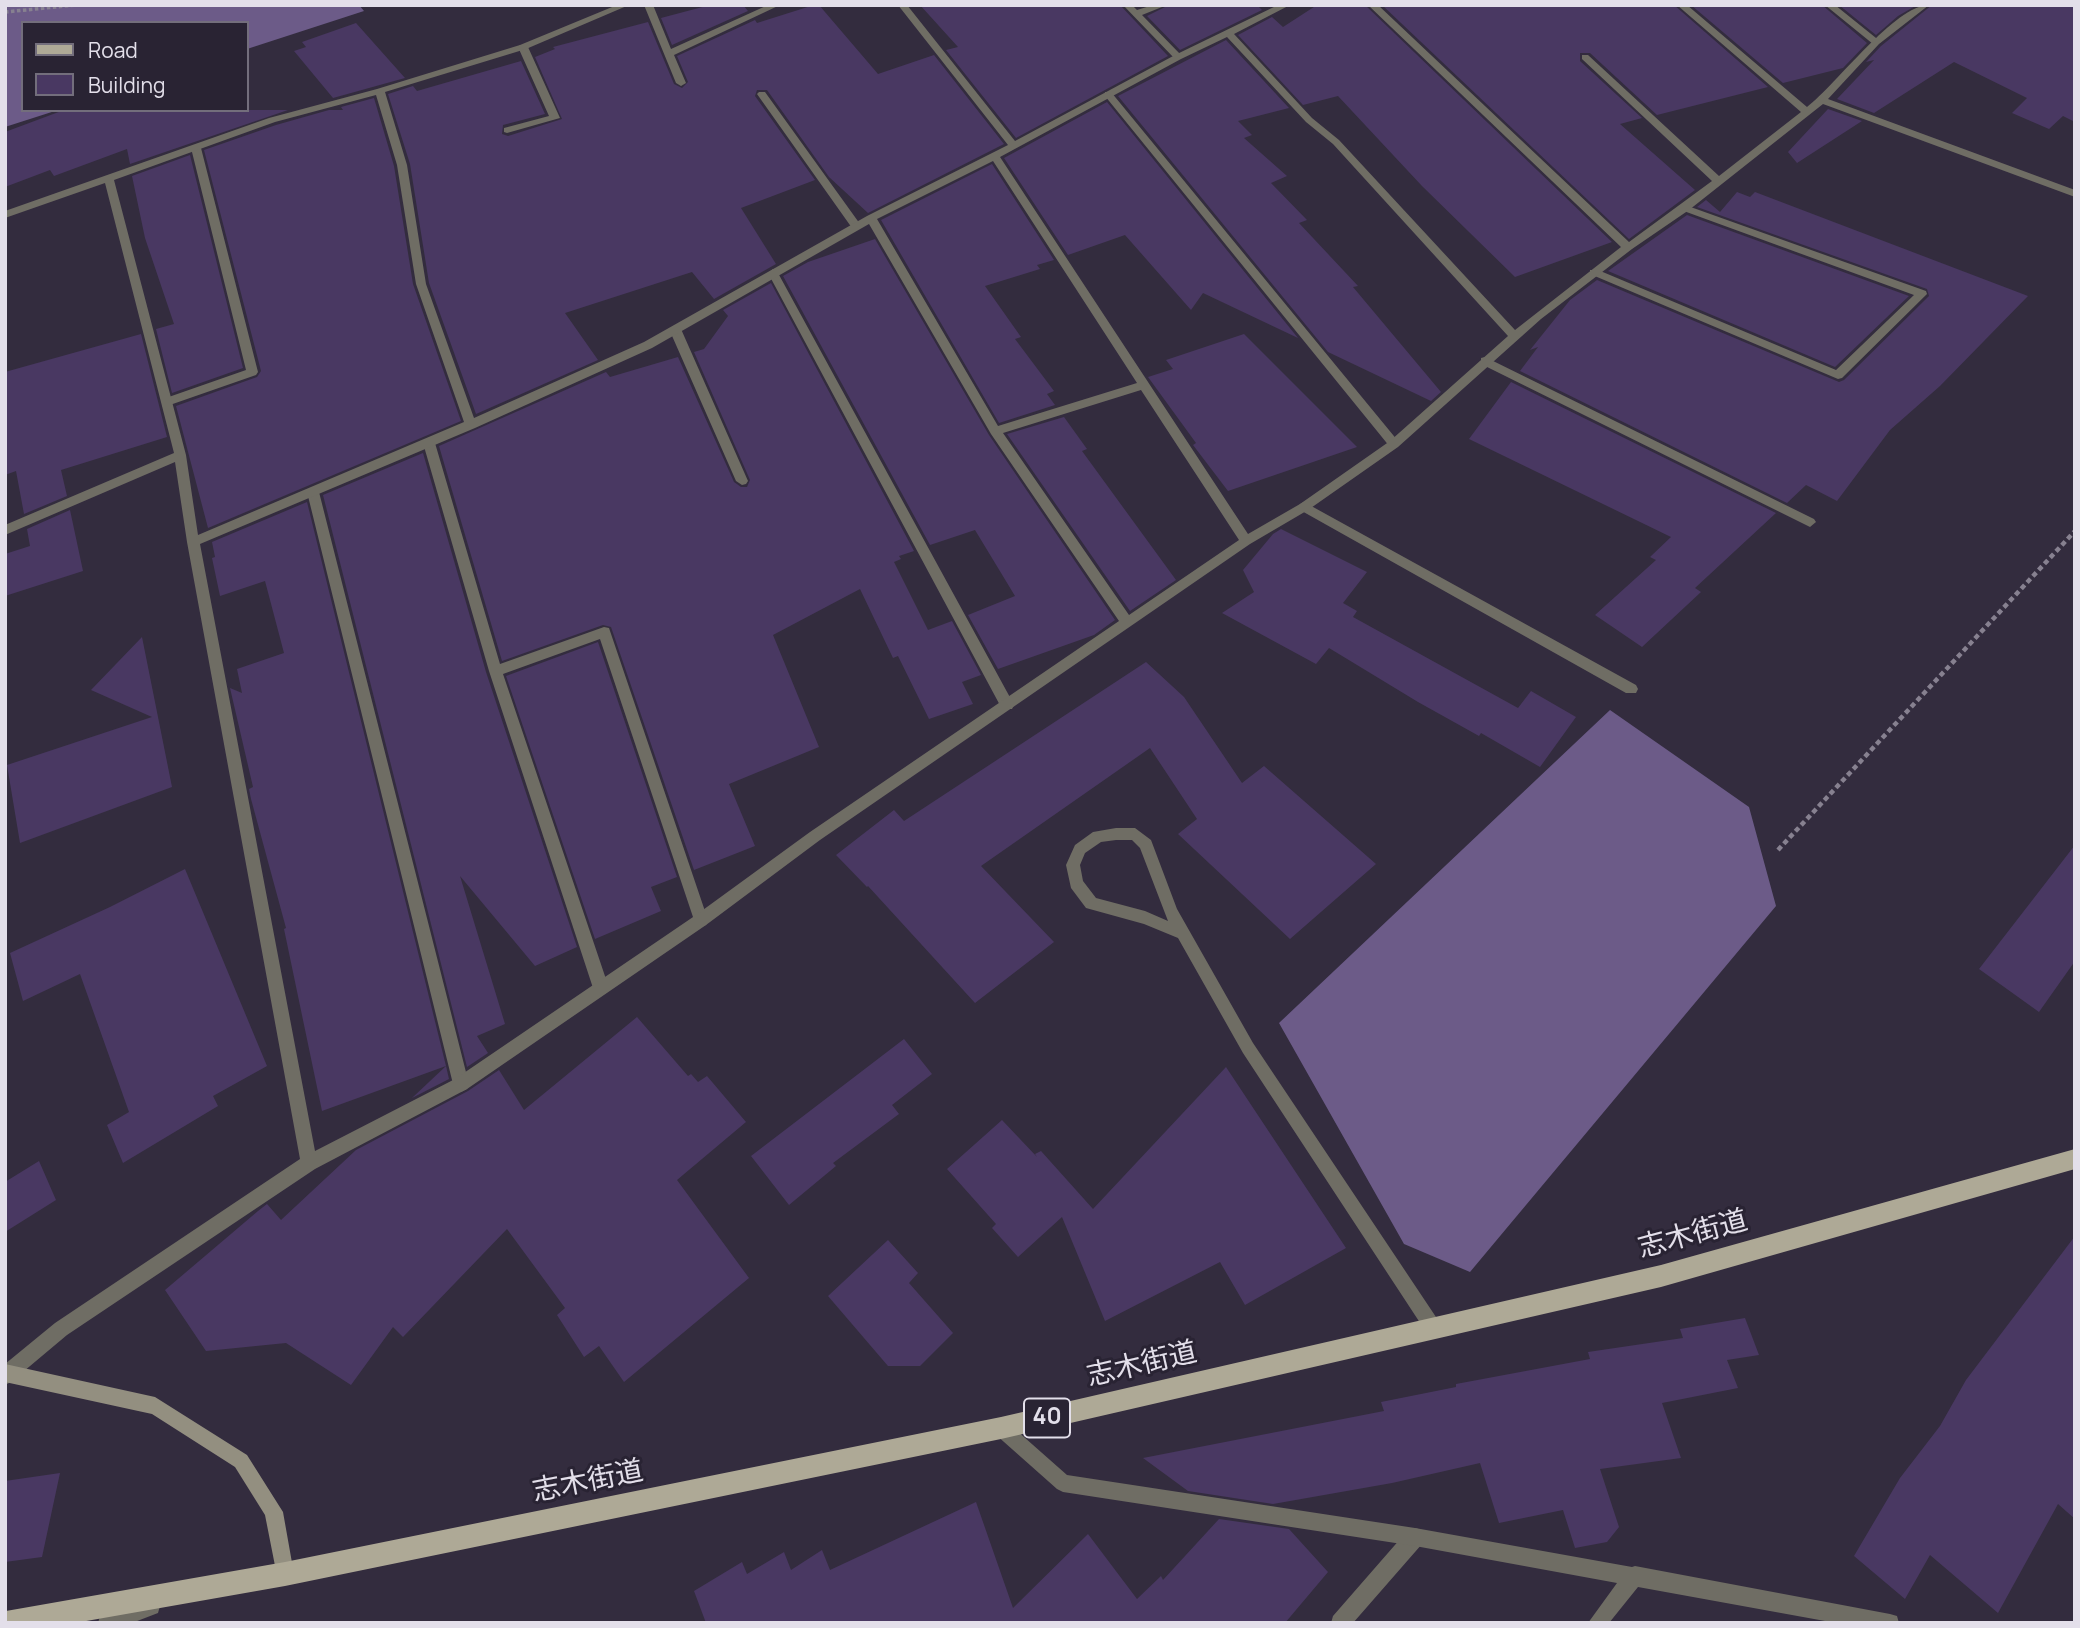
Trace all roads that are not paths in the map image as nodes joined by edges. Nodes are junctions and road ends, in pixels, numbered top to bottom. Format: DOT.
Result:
graph roads {
  1 [pos="625,5"];
  2 [pos="648,5"];
  3 [pos="776,5"];
  4 [pos="902,5"];
  5 [pos="1127,5"];
  6 [pos="1163,5"];
  7 [pos="1286,5"];
  8 [pos="1372,5"];
  9 [pos="1681,5"];
  10 [pos="1829,5"];
  11 [pos="1925,5"];
  12 [pos="1135,14"];
  13 [pos="1228,33"];
  14 [pos="1876,42"];
  15 [pos="523,47"];
  16 [pos="669,54"];
  17 [pos="1178,57"];
  18 [pos="1585,57"];
  19 [pos="681,83"];
  20 [pos="380,91"];
  21 [pos="762,94"];
  22 [pos="1108,94"];
  23 [pos="1822,100"];
  24 [pos="1807,112"];
  25 [pos="507,130"];
  26 [pos="1014,146"];
  27 [pos="196,148"];
  28 [pos="995,156"];
  29 [pos="109,180"];
  30 [pos="1719,182"];
  31 [pos="2075,194"];
  32 [pos="1685,208"];
  33 [pos="5,215"];
  34 [pos="871,218"];
  35 [pos="856,226"];
  36 [pos="1628,247"];
  37 [pos="1594,272"];
  38 [pos="773,274"];
  39 [pos="675,329"];
  40 [pos="1514,336"];
  41 [pos="1485,361"];
  42 [pos="1143,385"];
  43 [pos="167,402"];
  44 [pos="471,425"];
  45 [pos="995,431"];
  46 [pos="429,443"];
  47 [pos="1394,444"];
  48 [pos="180,455"];
  49 [pos="742,481"];
  50 [pos="313,492"];
  51 [pos="1304,507"];
  52 [pos="1810,522"];
  53 [pos="5,530"];
  54 [pos="193,541"];
  55 [pos="1246,541"];
  56 [pos="1127,622"];
  57 [pos="496,671"];
  58 [pos="1631,689"];
  59 [pos="1007,705"];
  60 [pos="701,920"];
  61 [pos="1184,934"];
  62 [pos="601,988"];
  63 [pos="461,1084"];
  64 [pos="2075,1159"];
  65 [pos="309,1163"];
  66 [pos="1434,1329"];
  67 [pos="6,1374"];
  68 [pos="1001,1428"];
  69 [pos="1415,1537"];
  70 [pos="285,1574"];
  71 [pos="1634,1576"];
  72 [pos="198,1588"];
  73 [pos="6,1623"];
  74 [pos="107,1623"];
  75 [pos="1340,1623"];
  76 [pos="1597,1623"];
  77 [pos="1890,1623"];
  1 -- 15 [label="street"];
  2 -- 16 [label="street"];
  3 -- 16 [label="street"];
  4 -- 26 [label="street"];
  5 -- 12 [label="street"];
  6 -- 12 [label="street"];
  7 -- 13 [label="street"];
  8 -- 36 [label="street"];
  9 -- 24 [label="street"];
  10 -- 14 [label="street"];
  11 -- 14 [label="street"];
  12 -- 17 [label="street"];
  13 -- 17 [label="street"];
  13 -- 40 [label="street"];
  14 -- 23 [label="street"];
  15 -- 20 [label="street"];
  15 -- 25 [label="street"];
  16 -- 19 [label="street"];
  17 -- 22 [label="street"];
  18 -- 30 [label="street"];
  20 -- 27 [label="street"];
  20 -- 44 [label="street"];
  21 -- 35 [label="street"];
  22 -- 26 [label="street"];
  22 -- 47 [label="street"];
  23 -- 24 [label="street"];
  23 -- 31 [label="street"];
  24 -- 30 [label="street"];
  26 -- 28 [label="street"];
  27 -- 29 [label="street"];
  27 -- 43 [label="street"];
  28 -- 34 [label="street"];
  28 -- 42 [label="street"];
  29 -- 33 [label="street"];
  29 -- 43 [label="street"];
  30 -- 32 [label="street"];
  32 -- 36 [label="street"];
  32 -- 37 [label="street"];
  34 -- 35 [label="street"];
  34 -- 45 [label="street"];
  35 -- 38 [label="street"];
  36 -- 37 [label="street"];
  37 -- 40 [label="street"];
  38 -- 39 [label="street"];
  38 -- 59 [label="street"];
  39 -- 44 [label="street"];
  39 -- 49 [label="street"];
  40 -- 41 [label="street"];
  41 -- 47 [label="street"];
  41 -- 52 [label="street"];
  42 -- 45 [label="street"];
  42 -- 55 [label="street"];
  43 -- 48 [label="street"];
  44 -- 46 [label="street"];
  45 -- 56 [label="street"];
  46 -- 50 [label="street"];
  46 -- 57 [label="street"];
  47 -- 51 [label="street"];
  48 -- 53 [label="street"];
  48 -- 54 [label="street"];
  50 -- 54 [label="street"];
  50 -- 63 [label="street"];
  51 -- 55 [label="street"];
  51 -- 58 [label="street"];
  54 -- 65 [label="street"];
  55 -- 56 [label="street"];
  56 -- 59 [label="street"];
  57 -- 60 [label="street"];
  57 -- 62 [label="street"];
  59 -- 60 [label="street"];
  60 -- 62 [label="street"];
  61 -- 61 [label="street"];
  61 -- 66 [label="street"];
  62 -- 63 [label="street"];
  63 -- 65 [label="street"];
  64 -- 66 [label="main road, 志木街道 / 40"];
  65 -- 67 [label="street"];
  66 -- 68 [label="main road, 志木街道 / 40"];
  67 -- 70 [label="street"];
  68 -- 69 [label="street"];
  68 -- 70 [label="main road, 志木街道 / 40"];
  69 -- 71 [label="street"];
  69 -- 75 [label="street"];
  70 -- 72 [label="main road, 志木街道 / 40"];
  71 -- 76 [label="street"];
  71 -- 77 [label="street"];
  72 -- 73 [label="main road, 志木街道 / 40"];
  72 -- 74 [label="street"];
}
